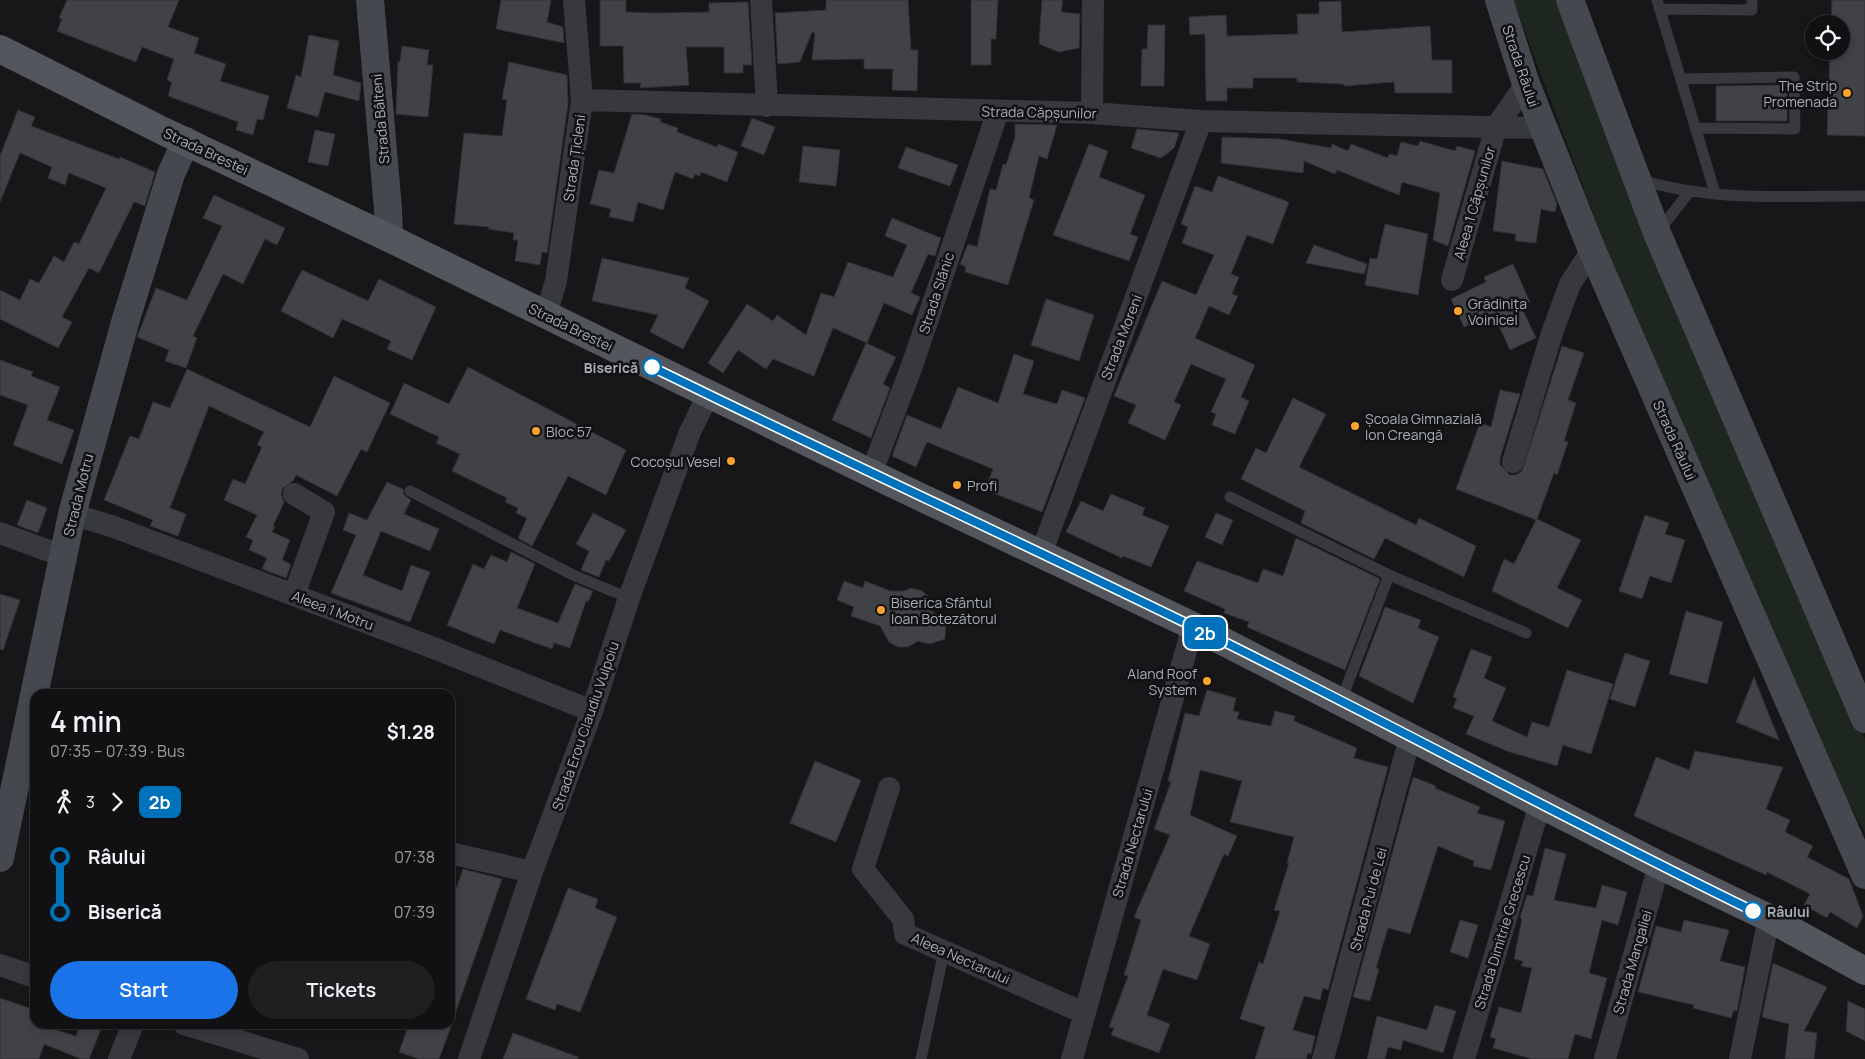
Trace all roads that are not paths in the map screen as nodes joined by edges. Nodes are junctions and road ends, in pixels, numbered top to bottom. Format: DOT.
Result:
graph roads {
  1 [pos="370,0"];
  2 [pos="574,0"];
  3 [pos="761,0"];
  4 [pos="1094,0"];
  5 [pos="1499,0"];
  6 [pos="1570,0"];
  7 [pos="1752,0"];
  8 [pos="1658,4"];
  9 [pos="0,50"];
  10 [pos="1681,78"];
  11 [pos="1526,84"];
  12 [pos="582,100"];
  13 [pos="767,106"];
  14 [pos="998,111"];
  15 [pos="1092,113"];
  16 [pos="1201,121"];
  17 [pos="1496,127"];
  18 [pos="1544,128"];
  19 [pos="1696,128"];
  20 [pos="186,141"];
  21 [pos="1637,178"];
  22 [pos="1690,191"];
  23 [pos="1715,193"];
  24 [pos="1865,196"];
  25 [pos="1657,234"];
  26 [pos="389,238"];
  27 [pos="1592,250"];
  28 [pos="1452,280"];
  29 [pos="546,315"];
  30 [pos="708,395"];
  31 [pos="1513,462"];
  32 [pos="872,474"];
  33 [pos="410,491"];
  34 [pos="294,494"];
  35 [pos="1230,497"];
  36 [pos="72,514"];
  37 [pos="0,533"];
  38 [pos="1041,554"];
  39 [pos="63,556"];
  40 [pos="1389,575"];
  41 [pos="294,595"];
  42 [pos="628,598"];
  43 [pos="1193,626"];
  44 [pos="1526,633"];
  45 [pos="32,689"];
  46 [pos="30,698"];
  47 [pos="1341,701"];
  48 [pos="592,711"];
  49 [pos="1865,719"];
  50 [pos="1410,737"];
  51 [pos="889,788"];
  52 [pos="1540,804"];
  53 [pos="5,806"];
  54 [pos="455,854"];
  55 [pos="0,858"];
  56 [pos="1659,865"];
  57 [pos="532,872"];
  58 [pos="1865,875"];
  59 [pos="1769,918"];
  60 [pos="944,951"];
  61 [pos="0,965"];
  62 [pos="1865,971"];
  63 [pos="30,975"];
  64 [pos="1084,1013"];
  65 [pos="131,1029"];
  66 [pos="200,1029"];
  67 [pos="119,1059"];
  68 [pos="298,1059"];
  69 [pos="469,1059"];
  70 [pos="921,1059"];
  71 [pos="1072,1059"];
  72 [pos="1324,1059"];
  73 [pos="1464,1059"];
  74 [pos="1605,1059"];
  75 [pos="1740,1059"];
  1 -- 26 [label="main road, Strada Bâlteni"];
  2 -- 12 [label="street, Strada Țicleni"];
  3 -- 13 [label="street"];
  4 -- 15 [label="street"];
  5 -- 11 [label="main road, Strada Râului"];
  6 -- 21 [label="main road"];
  7 -- 8 [label="lane"];
  8 -- 10 [label="lane"];
  9 -- 20 [label="main road, Strada Brestei"];
  10 -- 19 [label="lane"];
  10 -- 19 [label="lane"];
  11 -- 17 [label="street"];
  11 -- 18 [label="main road, Strada Râului"];
  12 -- 13 [label="street, Strada Căpșunilor"];
  12 -- 29 [label="street, Strada Țicleni"];
  13 -- 14 [label="street, Strada Căpșunilor"];
  14 -- 15 [label="street, Strada Căpșunilor"];
  14 -- 32 [label="street, Strada Slănic"];
  15 -- 16 [label="street, Strada Căpșunilor"];
  16 -- 17 [label="street, Strada Căpșunilor"];
  16 -- 38 [label="street, Strada Moreni"];
  17 -- 18 [label="street, Strada Căpșunilor"];
  17 -- 28 [label="street, Aleea 1 Căpșunilor"];
  18 -- 27 [label="main road, Strada Râului"];
  19 -- 23 [label="lane"];
  20 -- 26 [label="main road, Strada Brestei"];
  20 -- 36 [label="main road, Strada Motru"];
  21 -- 22 [label="lane"];
  21 -- 25 [label="main road"];
  22 -- 23 [label="lane"];
  22 -- 25 [label="lane"];
  23 -- 24 [label="lane"];
  25 -- 49 [label="main road"];
  26 -- 29 [label="main road, Strada Brestei"];
  27 -- 31 [label="street"];
  27 -- 58 [label="main road, Strada Râului"];
  29 -- 30 [label="main road, Strada Brestei"];
  30 -- 32 [label="main road, Strada Brestei"];
  30 -- 42 [label="street, Strada Erou Claudiu Vulpoiu"];
  32 -- 38 [label="main road, Strada Brestei"];
  33 -- 42 [label="lane"];
  34 -- 41 [label="street"];
  35 -- 40 [label="lane"];
  36 -- 39 [label="main road, Strada Motru"];
  36 -- 41 [label="street, Aleea 1 Motru"];
  37 -- 39 [label="street"];
  38 -- 43 [label="main road, Strada Brestei"];
  39 -- 45 [label="main road, Strada Motru"];
  40 -- 44 [label="lane"];
  40 -- 47 [label="lane"];
  41 -- 48 [label="street, Aleea 1 Motru"];
  42 -- 48 [label="street, Strada Erou Claudiu Vulpoiu"];
  43 -- 47 [label="main road, Strada Brestei"];
  43 -- 64 [label="street, Strada Nectarului"];
  46 -- 53 [label="main road, Strada Motru"];
  47 -- 50 [label="main road, Strada Brestei"];
  48 -- 57 [label="street, Strada Erou Claudiu Vulpoiu"];
  50 -- 52 [label="main road, Strada Brestei"];
  50 -- 72 [label="street, Strada Pui de Lei"];
  51 -- 60 [label="street, Aleea Nectarului"];
  52 -- 56 [label="main road, Strada Brestei"];
  52 -- 73 [label="street, Strada Dimitrie Grecescu"];
  53 -- 55 [label="main road, Strada Motru"];
  54 -- 57 [label="street"];
  56 -- 59 [label="main road, Strada Brestei"];
  56 -- 74 [label="street, Strada Mangaliei"];
  57 -- 69 [label="street, Strada Erou Claudiu Vulpoiu"];
  59 -- 62 [label="main road, Strada Brestei"];
  59 -- 75 [label="street"];
  60 -- 64 [label="street, Aleea Nectarului"];
  60 -- 70 [label="lane"];
  61 -- 63 [label="street"];
  64 -- 71 [label="street, Strada Nectarului"];
  65 -- 67 [label="street"];
  66 -- 68 [label="street"];
}
